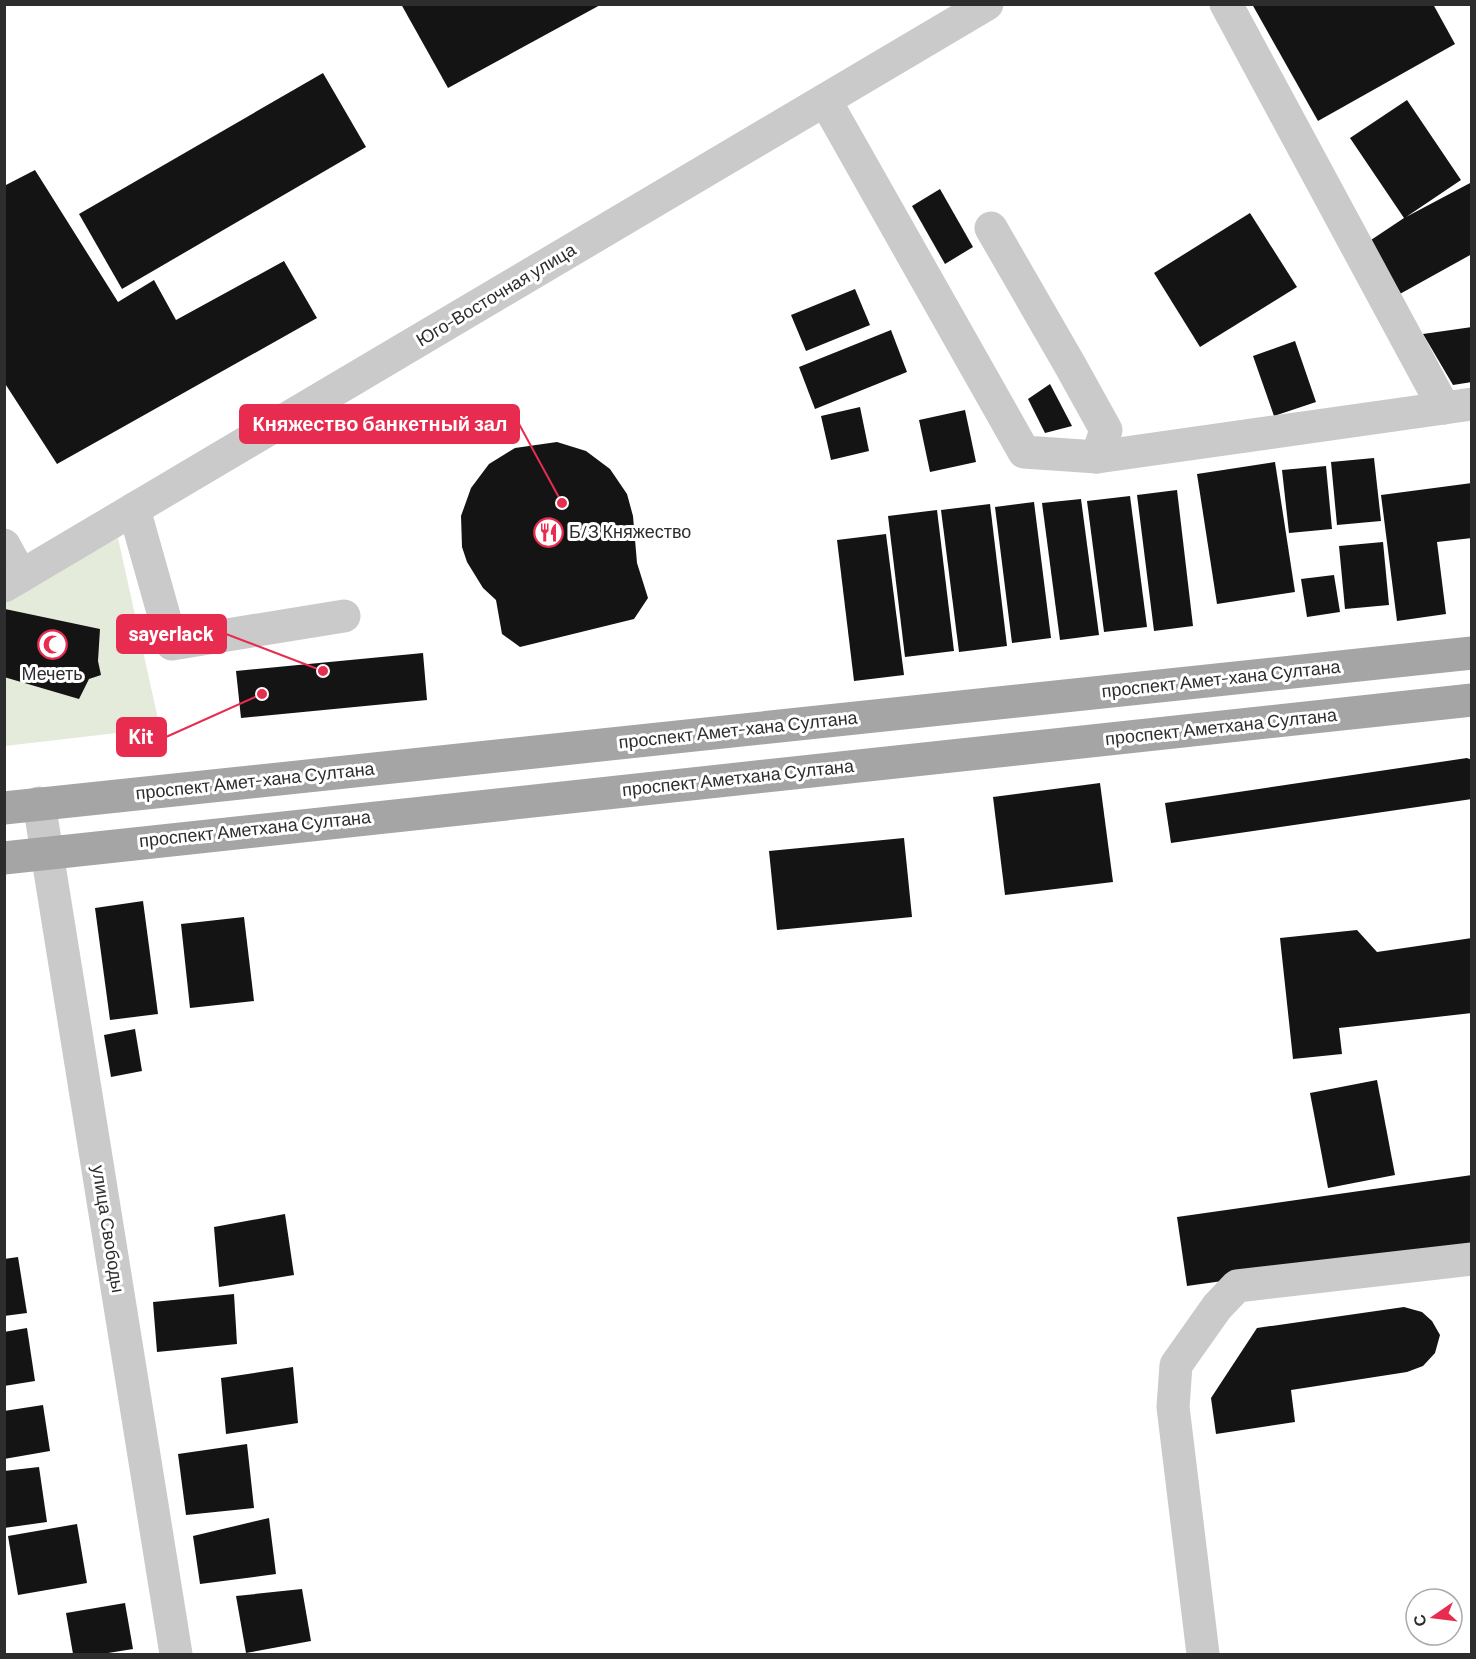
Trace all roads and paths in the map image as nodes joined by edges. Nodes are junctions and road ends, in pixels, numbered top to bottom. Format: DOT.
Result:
graph roads {
  1 [pos="987,4"];
  2 [pos="1226,4"];
  3 [pos="825,100"];
  4 [pos="991,228"];
  5 [pos="1458,406"];
  6 [pos="1097,457"];
  7 [pos="134,509"];
  8 [pos="4,545"];
  9 [pos="13,581"];
  10 [pos="344,616"];
  11 [pos="1472,652"];
  12 [pos="1472,700"];
  13 [pos="39,803"];
  14 [pos="4,808"];
  15 [pos="47,852"];
  16 [pos="4,858"];
  17 [pos="1472,1258"];
  18 [pos="176,1654"];
  19 [pos="1203,1654"];
  1 -- 3 [label="street, Юго-Восточная улица"];
  2 -- 5 [label="street"];
  3 -- 6 [label="street"];
  3 -- 7 [label="street, Юго-Восточная улица"];
  4 -- 6 [label="street"];
  5 -- 6 [label="street"];
  7 -- 9 [label="street, Юго-Восточная улица"];
  7 -- 10 [label="street"];
  8 -- 9 [label="street"];
  11 -- 13 [label="main road, проспект Амет-хана Султана"];
  12 -- 15 [label="main road, проспект Аметхана Султана"];
  13 -- 14 [label="main road, проспект Амет-хана Султана"];
  13 -- 15 [label="street, улица Свободы"];
  15 -- 16 [label="main road, проспект Аметхана Султана"];
  15 -- 18 [label="street, улица Свободы"];
  17 -- 19 [label="street"];
}
